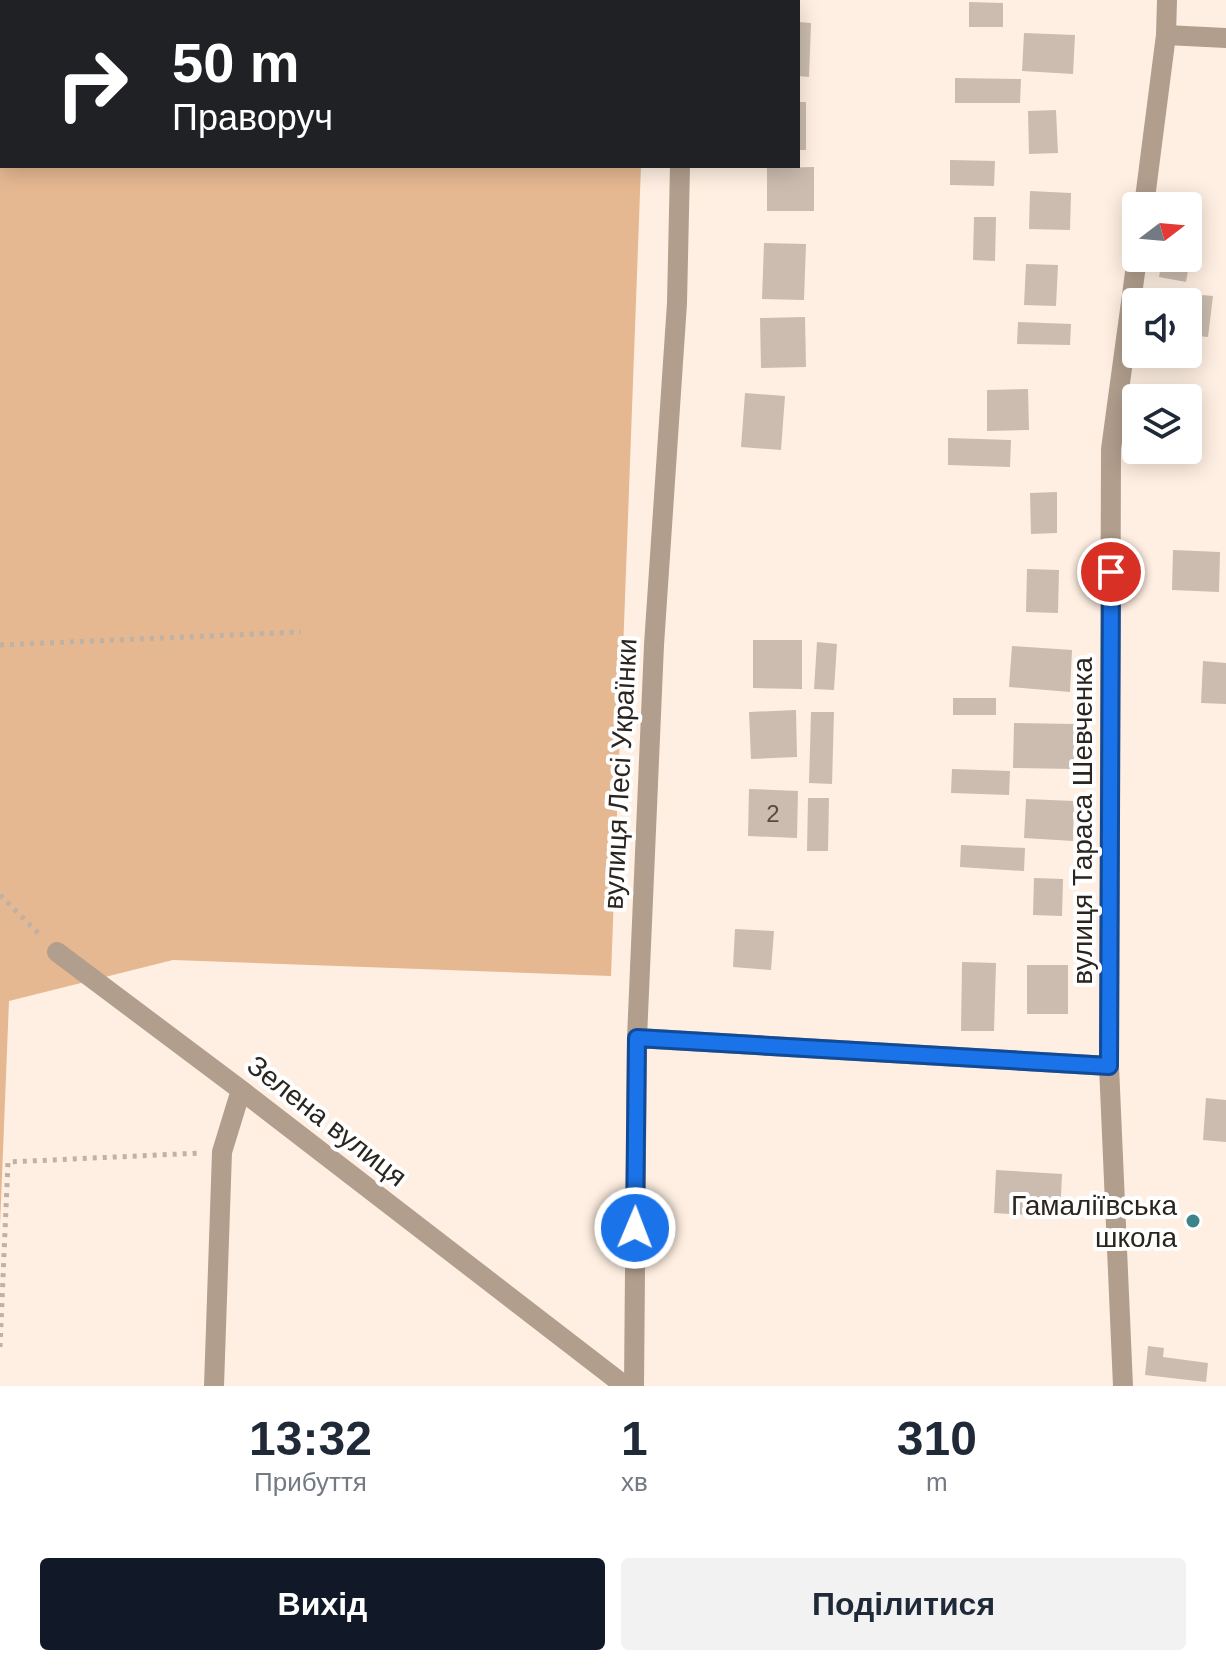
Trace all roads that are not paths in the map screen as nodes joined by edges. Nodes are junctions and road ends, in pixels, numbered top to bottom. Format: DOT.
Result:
graph roads {
  1 [pos="1167,0"];
  2 [pos="1166,35"];
  3 [pos="1226,38"];
  4 [pos="680,168"];
  5 [pos="1146,192"];
  6 [pos="1135,272"];
  7 [pos="57,952"];
  8 [pos="637,1038"];
  9 [pos="1109,1066"];
  10 [pos="241,1090"];
  11 [pos="214,1386"];
  12 [pos="625,1386"];
  13 [pos="634,1386"];
  14 [pos="1123,1386"];
  1 -- 2 [label="street"];
  2 -- 3 [label="street"];
  2 -- 5 [label="street"];
  4 -- 8 [label="street, вулиця Лесі Українки"];
  6 -- 9 [label="street, вулиця Тараса Шевченка"];
  7 -- 10 [label="street, Зелена вулиця"];
  8 -- 9 [label="street"];
  8 -- 13 [label="street, вулиця Лесі Українки"];
  9 -- 14 [label="street, вулиця Тараса Шевченка"];
  10 -- 11 [label="street"];
  10 -- 12 [label="street, Зелена вулиця"];
}
